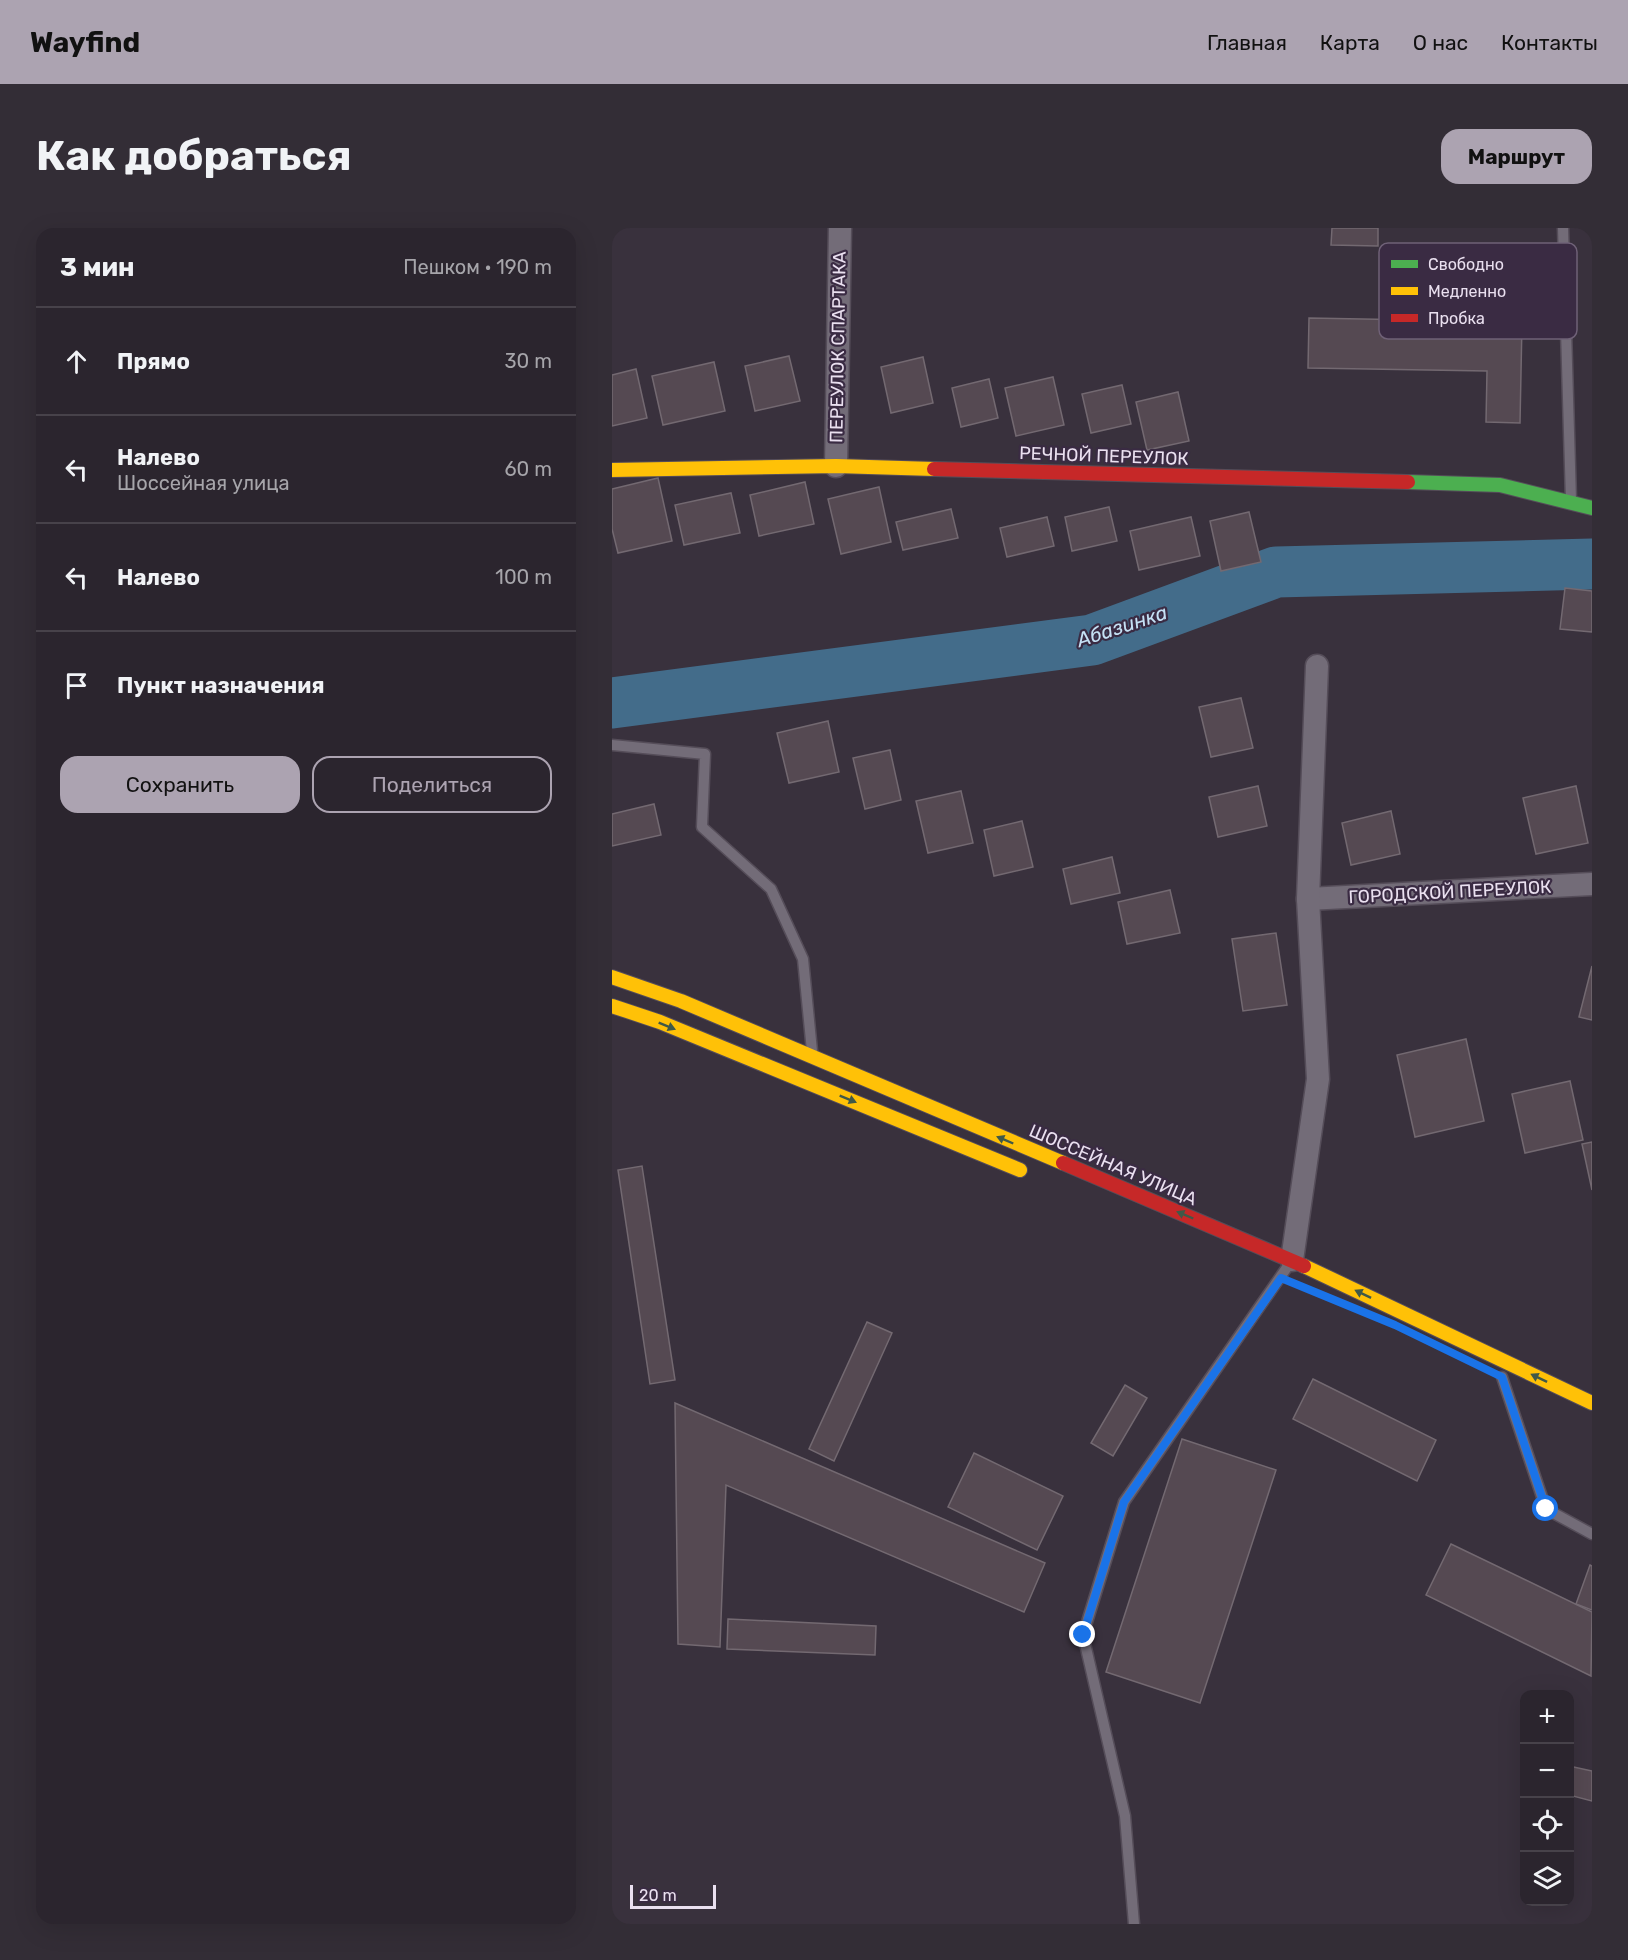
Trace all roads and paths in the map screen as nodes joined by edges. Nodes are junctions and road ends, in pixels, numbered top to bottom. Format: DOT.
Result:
graph roads {
  1 [pos="840,228"];
  2 [pos="1563,228"];
  3 [pos="1563,243"];
  4 [pos="1566,339"];
  5 [pos="836,466"];
  6 [pos="612,470"];
  7 [pos="1571,503"];
  8 [pos="1592,508"];
  9 [pos="1317,666"];
  10 [pos="612,745"];
  11 [pos="1592,884"];
  12 [pos="1308,899"];
  13 [pos="612,977"];
  14 [pos="612,1006"];
  15 [pos="813,1058"];
  16 [pos="1030,1174"];
  17 [pos="1283,1273"];
  18 [pos="1497,1375"];
  19 [pos="1522,1387"];
  20 [pos="1592,1403"];
  21 [pos="1592,1534"];
  22 [pos="1134,1924"];
  1 -- 5 [label="street, ПЕРЕУЛОК СПАРТАКА"];
  2 -- 3 [label="lane"];
  4 -- 7 [label="lane"];
  5 -- 6 [label="main road, РЕЧНОЙ ПЕРЕУЛОК"];
  5 -- 7 [label="main road, РЕЧНОЙ ПЕРЕУЛОК"];
  7 -- 8 [label="main road, РЕЧНОЙ ПЕРЕУЛОК"];
  9 -- 12 [label="street"];
  10 -- 15 [label="lane"];
  11 -- 12 [label="street, ГОРОДСКОЙ ПЕРЕУЛОК"];
  12 -- 17 [label="street"];
  13 -- 15 [label="main road, ШОССЕЙНАЯ УЛИЦА"];
  14 -- 16 [label="main road, one-way"];
  17 -- 15 [label="main road, ШОССЕЙНАЯ УЛИЦА, one-way"];
  20 -- 17 [label="main road, ШОССЕЙНАЯ УЛИЦА, one-way"];
  17 -- 22 [label="lane"];
  18 -- 19 [label="main road"];
  18 -- 21 [label="lane"];
}
